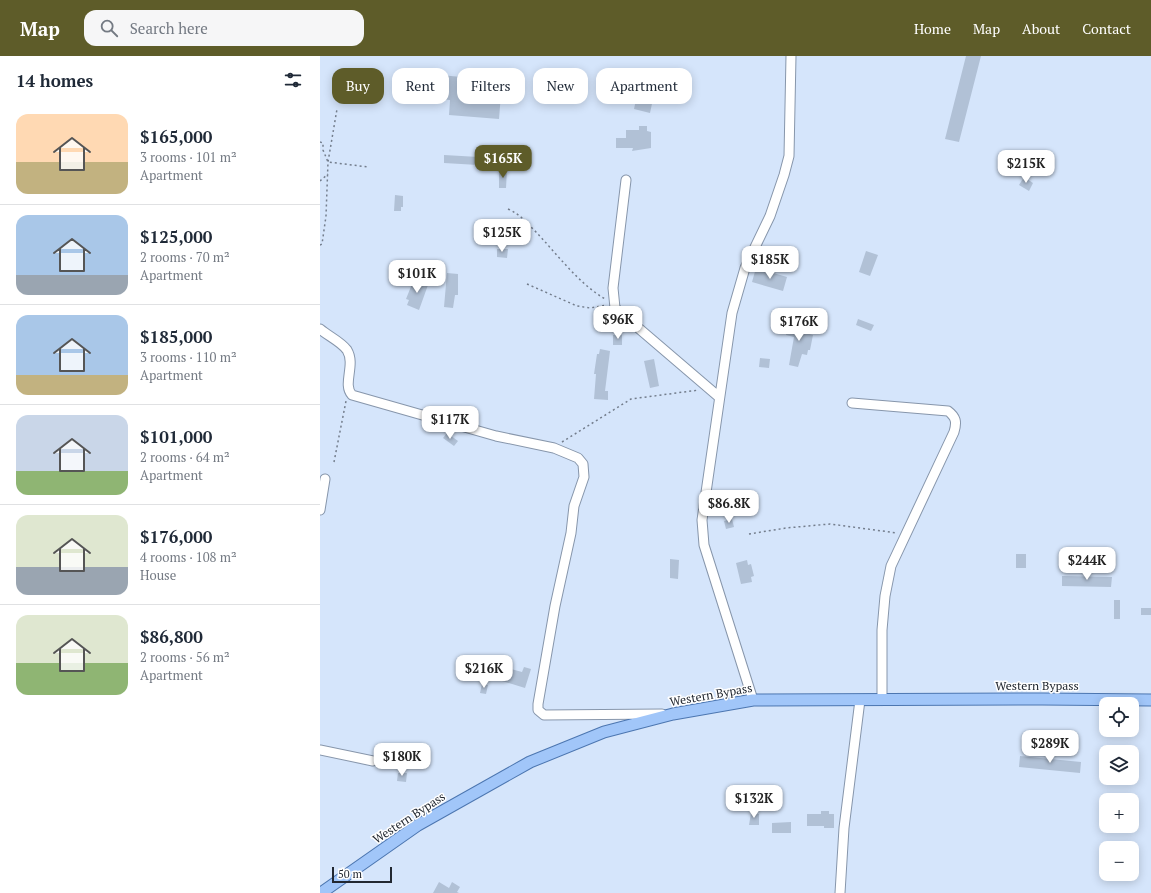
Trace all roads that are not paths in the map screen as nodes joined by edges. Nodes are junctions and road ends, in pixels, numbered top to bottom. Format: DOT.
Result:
graph roads {
  1 [pos="791,56"];
  2 [pos="626,180"];
  3 [pos="320,329"];
  4 [pos="719,396"];
  5 [pos="852,404"];
  6 [pos="325,479"];
  7 [pos="320,510"];
  8 [pos="753,700"];
  9 [pos="860,700"];
  10 [pos="882,700"];
  11 [pos="1151,700"];
  12 [pos="672,714"];
  13 [pos="320,750"];
  14 [pos="373,760"];
  15 [pos="322,893"];
  16 [pos="840,893"];
  1 -- 4 [label="street"];
  2 -- 4 [label="street"];
  3 -- 12 [label="street"];
  4 -- 8 [label="street"];
  5 -- 10 [label="street"];
  6 -- 7 [label="street"];
  8 -- 9 [label="main road, Western Bypass"];
  8 -- 12 [label="main road, Western Bypass"];
  9 -- 10 [label="main road, Western Bypass"];
  9 -- 16 [label="street"];
  10 -- 11 [label="main road, Western Bypass"];
  12 -- 15 [label="main road, Western Bypass"];
  13 -- 14 [label="street"];
}
